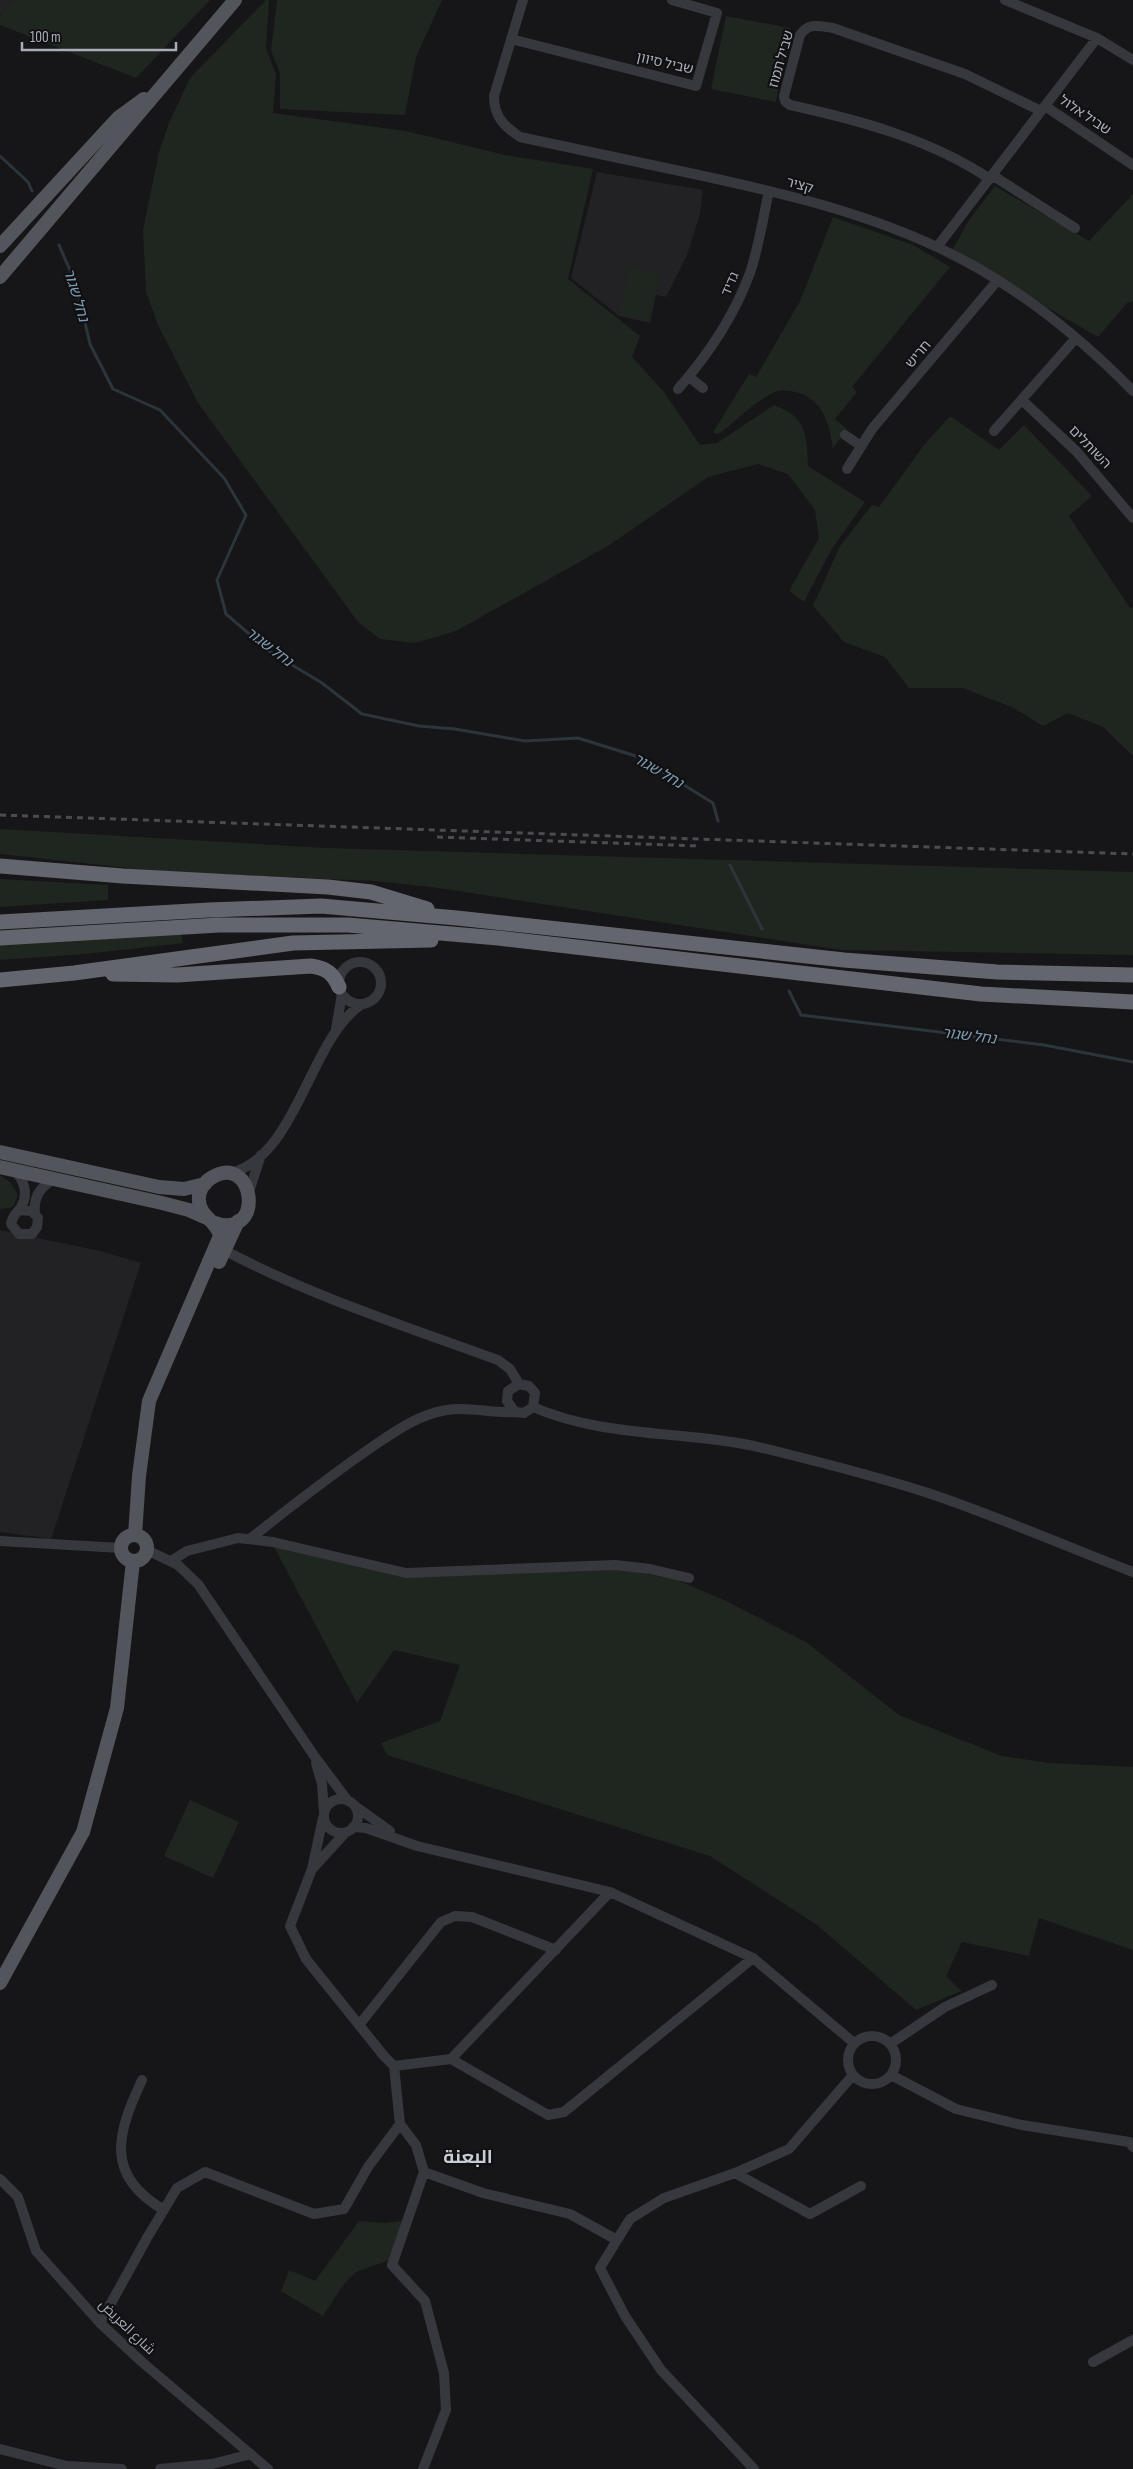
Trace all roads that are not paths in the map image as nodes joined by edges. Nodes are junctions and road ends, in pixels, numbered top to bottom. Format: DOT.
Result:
graph roads {
  1 [pos="235,0"];
  2 [pos="523,0"];
  3 [pos="672,0"];
  4 [pos="1005,0"];
  5 [pos="1097,38"];
  6 [pos="511,39"];
  7 [pos="1133,60"];
  8 [pos="164,83"];
  9 [pos="1043,108"];
  10 [pos="1133,165"];
  11 [pos="991,177"];
  12 [pos="769,191"];
  13 [pos="1075,228"];
  14 [pos="0,246"];
  15 [pos="938,247"];
  16 [pos="0,276"];
  17 [pos="997,281"];
  18 [pos="1076,338"];
  19 [pos="689,376"];
  20 [pos="703,388"];
  21 [pos="678,389"];
  22 [pos="1133,391"];
  23 [pos="1022,400"];
  24 [pos="994,431"];
  25 [pos="845,435"];
  26 [pos="861,446"];
  27 [pos="847,469"];
  28 [pos="1133,518"];
  29 [pos="0,866"];
  30 [pos="457,918"];
  31 [pos="0,922"];
  32 [pos="0,938"];
  33 [pos="498,938"];
  34 [pos="74,972"];
  35 [pos="1133,975"];
  36 [pos="0,980"];
  37 [pos="340,990"];
  38 [pos="1133,1002"];
  39 [pos="362,1004"];
  40 [pos="333,1037"];
  41 [pos="0,1152"];
  42 [pos="262,1154"];
  43 [pos="0,1167"];
  44 [pos="14,1170"];
  45 [pos="227,1174"];
  46 [pos="55,1179"];
  47 [pos="205,1184"];
  48 [pos="249,1192"];
  49 [pos="19,1210"];
  50 [pos="35,1214"];
  51 [pos="210,1220"];
  52 [pos="238,1221"];
  53 [pos="221,1249"];
  54 [pos="520,1384"];
  55 [pos="533,1407"];
  56 [pos="515,1412"];
  57 [pos="135,1535"];
  58 [pos="250,1539"];
  59 [pos="0,1541"];
  60 [pos="121,1548"];
  61 [pos="148,1550"];
  62 [pos="133,1561"];
  63 [pos="171,1561"];
  64 [pos="1133,1572"];
  65 [pos="689,1578"];
  66 [pos="315,1757"];
  67 [pos="352,1804"];
  68 [pos="324,1815"];
  69 [pos="349,1830"];
  70 [pos="417,1846"];
  71 [pos="312,1869"];
  72 [pos="610,1892"];
  73 [pos="556,1950"];
  74 [pos="753,1958"];
  75 [pos="0,1983"];
  76 [pos="992,1985"];
  77 [pos="359,2025"];
  78 [pos="854,2043"];
  79 [pos="890,2044"];
  80 [pos="451,2060"];
  81 [pos="394,2066"];
  82 [pos="853,2075"];
  83 [pos="891,2075"];
  84 [pos="142,2080"];
  85 [pos="400,2124"];
  86 [pos="1133,2147"];
  87 [pos="424,2172"];
  88 [pos="735,2173"];
  89 [pos="0,2179"];
  90 [pos="861,2186"];
  91 [pos="164,2210"];
  92 [pos="617,2240"];
  93 [pos="100,2323"];
  94 [pos="1133,2340"];
  95 [pos="1092,2362"];
  96 [pos="0,2448"];
  97 [pos="251,2454"];
  98 [pos="67,2468"];
  99 [pos="122,2469"];
  100 [pos="160,2469"];
  101 [pos="268,2469"];
  102 [pos="423,2469"];
  103 [pos="754,2469"];
  1 -- 8 [label="main road"];
  2 -- 6 [label="street"];
  3 -- 6 [label="street, שביל סיוון"];
  4 -- 5 [label="street"];
  5 -- 7 [label="street"];
  5 -- 9 [label="street, שביל אלול"];
  6 -- 12 [label="street, קציר"];
  8 -- 14 [label="main road"];
  8 -- 16 [label="main road"];
  9 -- 10 [label="street, שביל אלול"];
  9 -- 11 [label="street, שביל אלול"];
  9 -- 11 [label="street, שביל תמוז"];
  11 -- 13 [label="street"];
  11 -- 15 [label="street, שביל אלול"];
  12 -- 15 [label="street, קציר"];
  12 -- 19 [label="street, גדיד"];
  15 -- 17 [label="street, קציר"];
  17 -- 18 [label="street, קציר"];
  17 -- 26 [label="street, חריש"];
  18 -- 22 [label="street, קציר"];
  18 -- 23 [label="street"];
  19 -- 20 [label="street"];
  19 -- 21 [label="street, גדיד"];
  23 -- 24 [label="street"];
  23 -- 28 [label="street, השותלים"];
  25 -- 26 [label="street"];
  26 -- 27 [label="street, חריש"];
  29 -- 30 [label="highway"];
  30 -- 31 [label="highway"];
  30 -- 35 [label="highway"];
  32 -- 33 [label="highway"];
  33 -- 34 [label="highway"];
  33 -- 38 [label="highway"];
  34 -- 36 [label="highway"];
  34 -- 37 [label="highway"];
  37 -- 39 [label="street"];
  37 -- 39 [label="street"];
  37 -- 40 [label="street"];
  39 -- 40 [label="street"];
  40 -- 42 [label="street"];
  41 -- 47 [label="main road"];
  42 -- 45 [label="street"];
  42 -- 48 [label="street"];
  43 -- 44 [label="main road"];
  44 -- 46 [label="main road"];
  44 -- 49 [label="street"];
  45 -- 47 [label="main road"];
  45 -- 48 [label="main road"];
  46 -- 50 [label="street"];
  46 -- 51 [label="main road"];
  47 -- 51 [label="main road"];
  48 -- 52 [label="main road"];
  49 -- 50 [label="street"];
  49 -- 50 [label="street"];
  51 -- 52 [label="main road"];
  51 -- 53 [label="main road"];
  52 -- 53 [label="main road"];
  53 -- 54 [label="street"];
  53 -- 57 [label="main road"];
  54 -- 55 [label="street"];
  54 -- 56 [label="street"];
  55 -- 56 [label="street"];
  55 -- 64 [label="street"];
  56 -- 58 [label="street"];
  57 -- 60 [label="main road"];
  57 -- 61 [label="main road"];
  58 -- 63 [label="street"];
  58 -- 65 [label="street"];
  59 -- 60 [label="street"];
  60 -- 62 [label="main road"];
  61 -- 62 [label="main road"];
  61 -- 63 [label="street"];
  62 -- 75 [label="main road"];
  63 -- 66 [label="street"];
  66 -- 67 [label="street"];
  66 -- 68 [label="street"];
  67 -- 68 [label="street"];
  67 -- 69 [label="street"];
  67 -- 70 [label="street"];
  68 -- 69 [label="street"];
  68 -- 71 [label="street"];
  69 -- 70 [label="street"];
  69 -- 71 [label="street"];
  70 -- 72 [label="street"];
  71 -- 77 [label="street"];
  72 -- 73 [label="street"];
  72 -- 74 [label="street"];
  73 -- 77 [label="street"];
  73 -- 80 [label="street"];
  74 -- 78 [label="street"];
  74 -- 80 [label="street"];
  76 -- 79 [label="street"];
  77 -- 81 [label="street"];
  78 -- 79 [label="street"];
  78 -- 82 [label="street"];
  79 -- 83 [label="street"];
  80 -- 81 [label="street"];
  81 -- 85 [label="street"];
  82 -- 83 [label="street"];
  82 -- 88 [label="street"];
  83 -- 86 [label="street"];
  84 -- 91 [label="street"];
  85 -- 87 [label="street"];
  85 -- 91 [label="street"];
  87 -- 92 [label="street"];
  87 -- 102 [label="street"];
  88 -- 90 [label="street"];
  88 -- 92 [label="street"];
  89 -- 93 [label="street, شارع العريض"];
  91 -- 93 [label="street"];
  92 -- 103 [label="street"];
  93 -- 97 [label="street, شارع العريض"];
  94 -- 95 [label="street"];
  96 -- 98 [label="street"];
  97 -- 100 [label="street"];
  97 -- 101 [label="street, شارع العريض"];
  98 -- 99 [label="street"];
}
